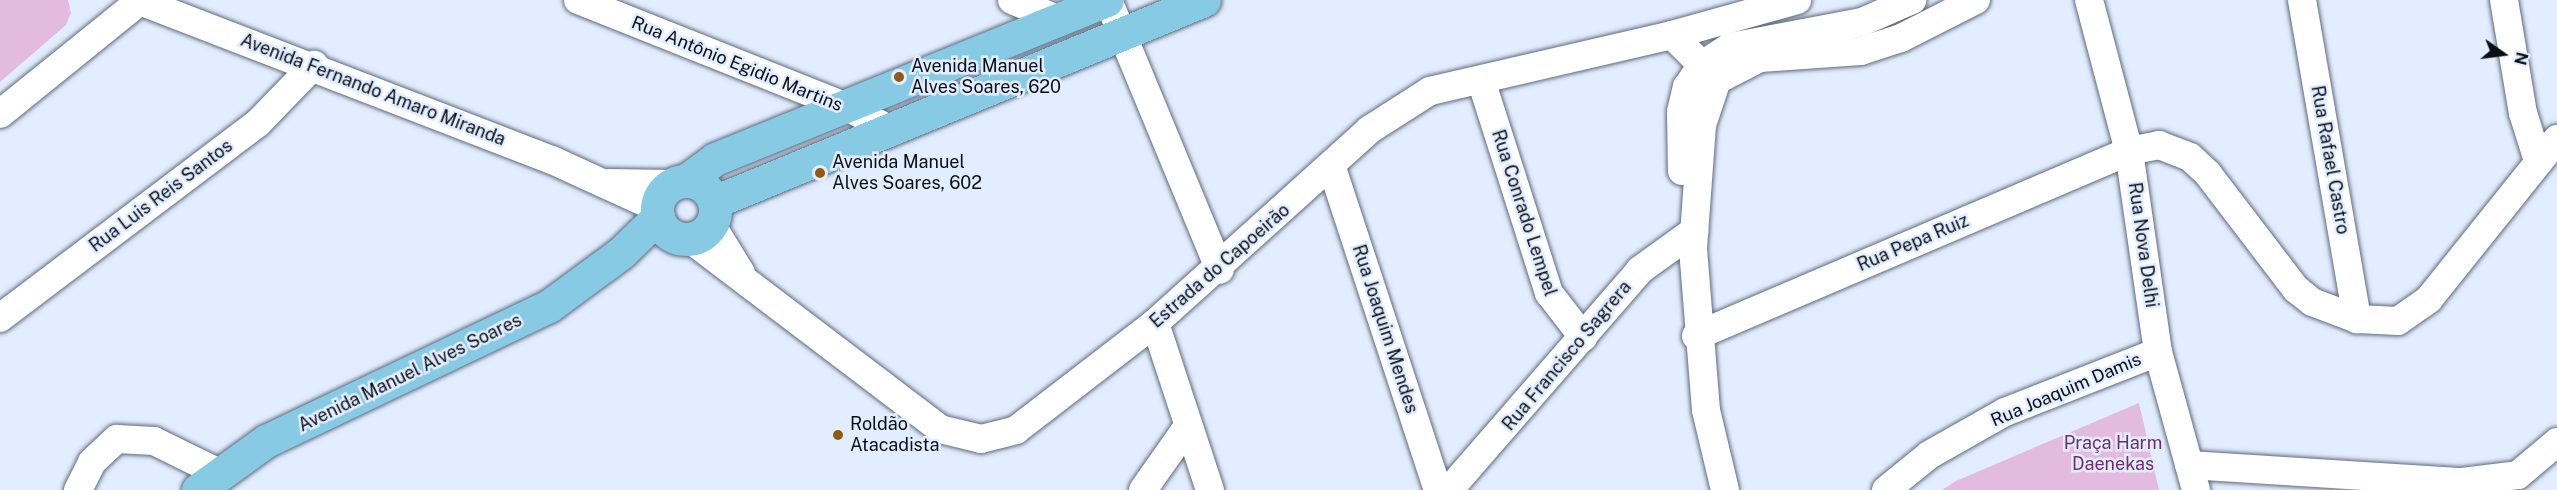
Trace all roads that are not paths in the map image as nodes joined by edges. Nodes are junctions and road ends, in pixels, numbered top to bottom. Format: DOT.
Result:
graph roads {
  1 [pos="578,0"];
  2 [pos="1012,0"];
  3 [pos="1107,0"];
  4 [pos="1204,0"];
  5 [pos="1797,0"];
  6 [pos="1976,0"];
  7 [pos="2089,0"];
  8 [pos="2302,0"];
  9 [pos="2504,0"];
  10 [pos="138,1"];
  11 [pos="1910,1"];
  12 [pos="1057,19"];
  13 [pos="1920,29"];
  14 [pos="1121,34"];
  15 [pos="1672,35"];
  16 [pos="314,65"];
  17 [pos="1710,73"];
  18 [pos="1481,80"];
  19 [pos="845,106"];
  20 [pos="0,114"];
  21 [pos="893,131"];
  22 [pos="2557,139"];
  23 [pos="2129,151"];
  24 [pos="2538,161"];
  25 [pos="1332,168"];
  26 [pos="682,211"];
  27 [pos="1691,245"];
  28 [pos="1220,270"];
  29 [pos="0,318"];
  30 [pos="2358,319"];
  31 [pos="1155,323"];
  32 [pos="1696,336"];
  33 [pos="1583,337"];
  34 [pos="2158,352"];
  35 [pos="1188,426"];
  36 [pos="2557,442"];
  37 [pos="2193,478"];
  38 [pos="207,481"];
  39 [pos="1720,487"];
  40 [pos="78,490"];
  41 [pos="1143,490"];
  42 [pos="1210,490"];
  43 [pos="1438,490"];
  44 [pos="1449,490"];
  45 [pos="1886,490"];
  1 -- 19 [label="street, Rua Antônio Egidio Martins"];
  2 -- 12 [label="street"];
  3 -- 12 [label="main road, Avenida Manuel Alves Soares"];
  3 -- 14 [label="street"];
  4 -- 14 [label="main road, Avenida Manuel Alves Soares"];
  5 -- 15 [label="street, Estrada do Capoeirão"];
  6 -- 13 [label="street"];
  7 -- 23 [label="street, Rua Nova Delhi"];
  8 -- 30 [label="street, Rua Rafael Castro"];
  9 -- 24 [label="street"];
  10 -- 16 [label="street, Avenida Fernando Amaro Miranda"];
  10 -- 20 [label="street"];
  11 -- 13 [label="street"];
  11 -- 17 [label="street"];
  12 -- 19 [label="main road, Avenida Manuel Alves Soares"];
  13 -- 17 [label="street"];
  14 -- 21 [label="main road, Avenida Manuel Alves Soares"];
  14 -- 28 [label="street"];
  15 -- 17 [label="street"];
  15 -- 18 [label="street, Estrada do Capoeirão"];
  16 -- 26 [label="street, Avenida Fernando Amaro Miranda"];
  16 -- 29 [label="street, Rua Luis Reis Santos"];
  17 -- 27 [label="street"];
  18 -- 25 [label="street, Estrada do Capoeirão"];
  18 -- 33 [label="street, Rua Conrado Lempel"];
  19 -- 21 [label="street, Rua Antônio Egidio Martins"];
  19 -- 26 [label="main road, Avenida Manuel Alves Soares"];
  21 -- 26 [label="main road, Avenida Manuel Alves Soares"];
  22 -- 24 [label="street, Rua Pepa Ruiz"];
  23 -- 30 [label="street, Rua Pepa Ruiz"];
  23 -- 32 [label="street, Rua Pepa Ruiz"];
  23 -- 34 [label="street, Rua Nova Delhi"];
  24 -- 30 [label="street, Rua Pepa Ruiz"];
  25 -- 28 [label="street, Estrada do Capoeirão"];
  25 -- 43 [label="street, Rua Joaquim Mendes"];
  26 -- 31 [label="street, Estrada do Capoeirão"];
  26 -- 38 [label="main road, Avenida Manuel Alves Soares"];
  27 -- 32 [label="street"];
  27 -- 33 [label="street, Rua Francisco Sagrera"];
  28 -- 31 [label="street, Estrada do Capoeirão"];
  31 -- 35 [label="street"];
  32 -- 39 [label="street"];
  33 -- 44 [label="street, Rua Francisco Sagrera"];
  34 -- 37 [label="street, Rua Nova Delhi"];
  34 -- 45 [label="street, Rua Joaquim Damis"];
  35 -- 41 [label="street"];
  35 -- 42 [label="street"];
  36 -- 37 [label="street"];
  38 -- 40 [label="street"];
}
